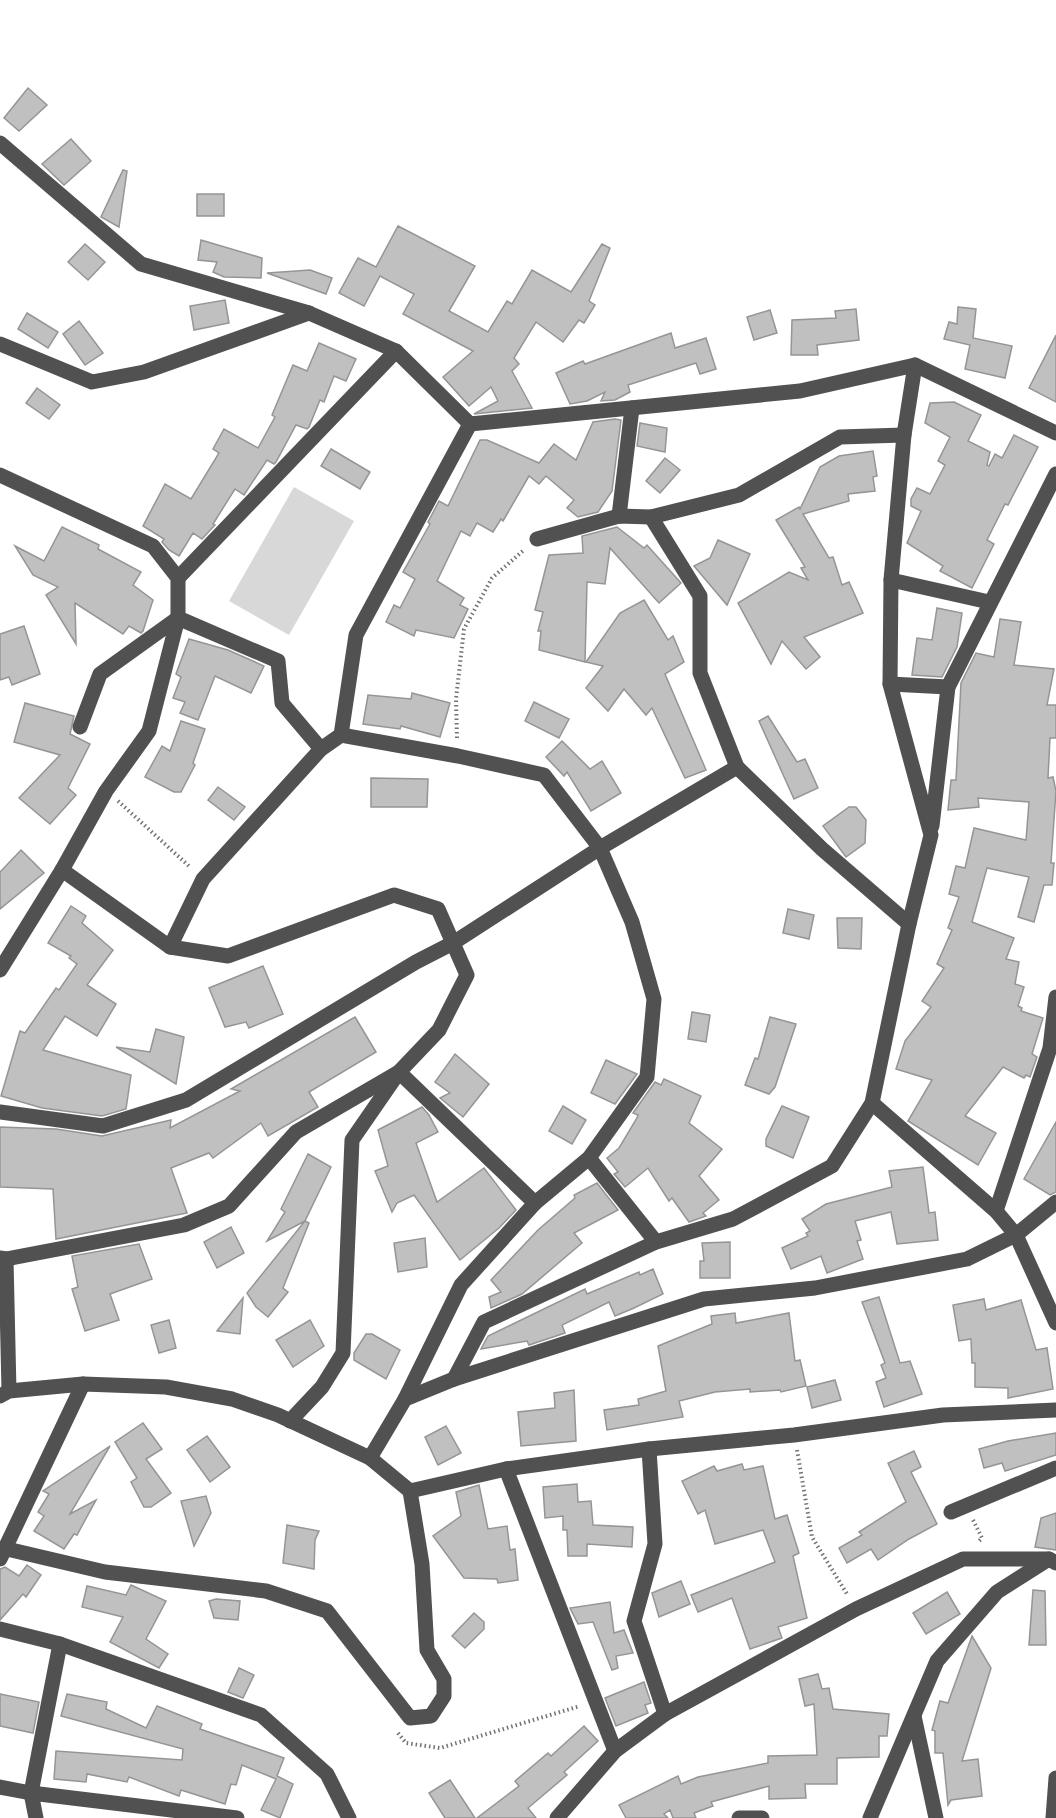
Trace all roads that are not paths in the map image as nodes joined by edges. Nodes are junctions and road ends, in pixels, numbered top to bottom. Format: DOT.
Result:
graph roads {
  1 [pos="0,142"];
  2 [pos="309,313"];
  3 [pos="0,344"];
  4 [pos="396,351"];
  5 [pos="915,365"];
  6 [pos="632,408"];
  7 [pos="470,424"];
  8 [pos="1056,433"];
  9 [pos="904,435"];
  10 [pos="1056,474"];
  11 [pos="0,475"];
  12 [pos="619,516"];
  13 [pos="651,518"];
  14 [pos="537,539"];
  15 [pos="178,578"];
  16 [pos="891,580"];
  17 [pos="989,602"];
  18 [pos="178,618"];
  19 [pos="890,684"];
  20 [pos="948,687"];
  21 [pos="80,728"];
  22 [pos="341,735"];
  23 [pos="321,749"];
  24 [pos="737,767"];
  25 [pos="931,835"];
  26 [pos="600,848"];
  27 [pos="62,870"];
  28 [pos="909,924"];
  29 [pos="453,943"];
  30 [pos="170,947"];
  31 [pos="0,970"];
  32 [pos="1056,997"];
  33 [pos="399,1072"];
  34 [pos="872,1103"];
  35 [pos="0,1112"];
  36 [pos="589,1158"];
  37 [pos="1056,1202"];
  38 [pos="535,1203"];
  39 [pos="996,1211"];
  40 [pos="1016,1235"];
  41 [pos="656,1242"];
  42 [pos="3,1258"];
  43 [pos="1056,1323"];
  44 [pos="454,1379"];
  45 [pos="83,1384"];
  46 [pos="5,1394"];
  47 [pos="405,1399"];
  48 [pos="1056,1410"];
  49 [pos="290,1421"];
  50 [pos="649,1449"];
  51 [pos="370,1458"];
  52 [pos="506,1468"];
  53 [pos="1056,1468"];
  54 [pos="410,1491"];
  55 [pos="951,1512"];
  56 [pos="4,1554"];
  57 [pos="1053,1561"];
  58 [pos="0,1629"];
  59 [pos="60,1644"];
  60 [pos="665,1714"];
  61 [pos="914,1716"];
  62 [pos="615,1751"];
  63 [pos="1056,1778"];
  64 [pos="0,1787"];
  65 [pos="31,1793"];
  66 [pos="36,1818"];
  67 [pos="237,1818"];
  68 [pos="349,1818"];
  69 [pos="557,1818"];
  70 [pos="739,1818"];
  71 [pos="762,1818"];
  72 [pos="870,1818"];
  73 [pos="936,1818"];
  74 [pos="1053,1818"];
  1 -- 2 [label="street"];
  2 -- 3 [label="street"];
  2 -- 4 [label="street"];
  4 -- 7 [label="street"];
  4 -- 15 [label="street"];
  5 -- 6 [label="street"];
  5 -- 8 [label="street"];
  5 -- 9 [label="street"];
  6 -- 7 [label="street"];
  6 -- 12 [label="street"];
  7 -- 22 [label="street"];
  9 -- 13 [label="street"];
  9 -- 16 [label="street"];
  10 -- 17 [label="street"];
  11 -- 15 [label="street"];
  12 -- 13 [label="street"];
  12 -- 14 [label="street"];
  13 -- 24 [label="street"];
  15 -- 18 [label="street"];
  16 -- 17 [label="street"];
  16 -- 19 [label="street"];
  17 -- 20 [label="street"];
  18 -- 21 [label="street"];
  18 -- 23 [label="street"];
  18 -- 27 [label="street"];
  19 -- 20 [label="street"];
  19 -- 25 [label="street"];
  20 -- 25 [label="street"];
  22 -- 23 [label="street"];
  22 -- 26 [label="street"];
  23 -- 30 [label="street"];
  24 -- 26 [label="street"];
  24 -- 28 [label="street"];
  25 -- 28 [label="street"];
  26 -- 29 [label="street"];
  26 -- 36 [label="street"];
  27 -- 30 [label="street"];
  27 -- 31 [label="street"];
  28 -- 34 [label="street"];
  29 -- 30 [label="street"];
  29 -- 33 [label="street"];
  29 -- 35 [label="street"];
  32 -- 39 [label="street"];
  33 -- 38 [label="street"];
  33 -- 42 [label="street"];
  33 -- 49 [label="street"];
  34 -- 39 [label="street"];
  34 -- 41 [label="street"];
  36 -- 38 [label="street"];
  36 -- 41 [label="street"];
  37 -- 40 [label="street"];
  38 -- 47 [label="street"];
  39 -- 40 [label="street"];
  40 -- 43 [label="street"];
  40 -- 44 [label="street"];
  41 -- 44 [label="street"];
  42 -- 46 [label="street"];
  44 -- 47 [label="street"];
  45 -- 46 [label="street"];
  45 -- 49 [label="street"];
  45 -- 56 [label="street"];
  47 -- 51 [label="street"];
  48 -- 50 [label="street"];
  49 -- 51 [label="street"];
  50 -- 52 [label="street"];
  50 -- 60 [label="street"];
  51 -- 54 [label="street"];
  52 -- 54 [label="street"];
  52 -- 62 [label="street"];
  53 -- 55 [label="street"];
  54 -- 56 [label="street"];
  57 -- 60 [label="street"];
  57 -- 61 [label="street"];
  58 -- 59 [label="street"];
  59 -- 65 [label="street"];
  59 -- 68 [label="street"];
  60 -- 62 [label="street"];
  61 -- 72 [label="street"];
  61 -- 73 [label="street"];
  62 -- 69 [label="street"];
  63 -- 74 [label="street"];
  64 -- 65 [label="street"];
  65 -- 66 [label="street"];
  65 -- 67 [label="street"];
  70 -- 71 [label="street"];
}
